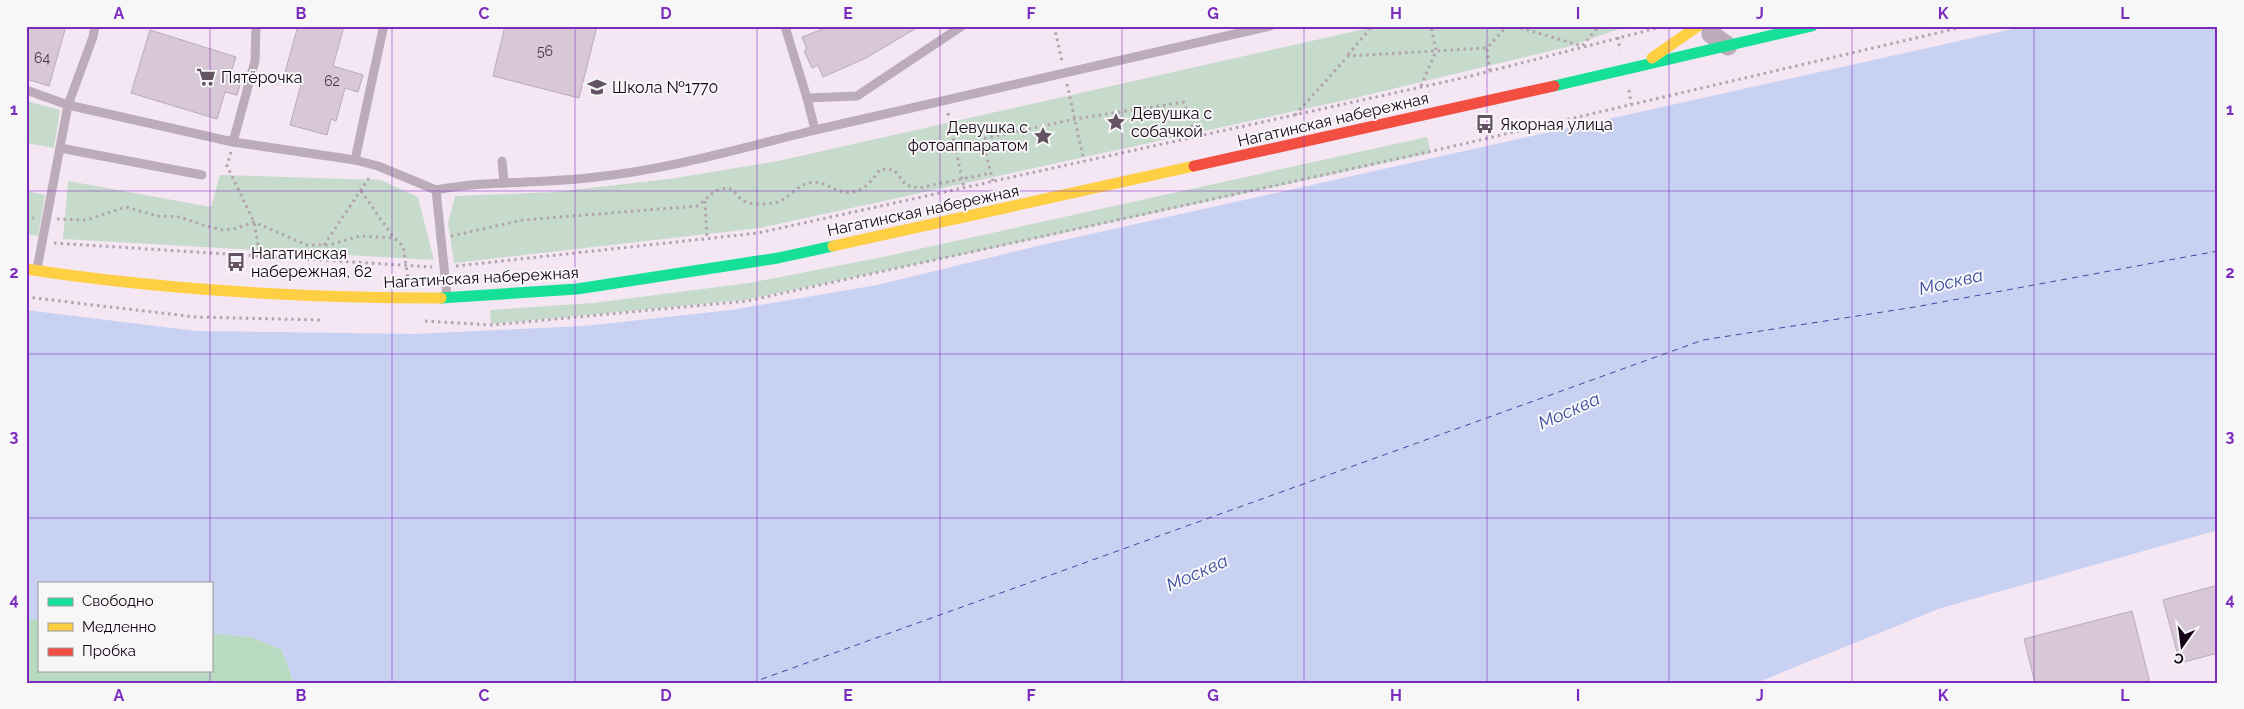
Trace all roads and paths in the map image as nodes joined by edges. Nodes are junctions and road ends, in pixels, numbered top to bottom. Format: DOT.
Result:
graph roads {
  1 [pos="95,26"];
  2 [pos="256,26"];
  3 [pos="381,26"];
  4 [pos="787,26"];
  5 [pos="962,26"];
  6 [pos="1054,26"];
  7 [pos="1270,26"];
  8 [pos="1372,26"];
  9 [pos="1431,26"];
  10 [pos="1507,26"];
  11 [pos="1514,26"];
  12 [pos="1600,26"];
  13 [pos="1664,26"];
  14 [pos="1698,26"];
  15 [pos="1711,26"];
  16 [pos="1812,26"];
  17 [pos="1582,46"];
  18 [pos="1728,46"];
  19 [pos="1487,48"];
  20 [pos="1436,51"];
  21 [pos="1348,56"];
  22 [pos="1639,67"];
  23 [pos="1490,71"];
  24 [pos="1065,73"];
  25 [pos="1421,87"];
  26 [pos="1068,89"];
  27 [pos="26,90"];
  28 [pos="807,98"];
  29 [pos="945,100"];
  30 [pos="68,105"];
  31 [pos="1294,115"];
  32 [pos="1075,119"];
  33 [pos="815,130"];
  34 [pos="1195,137"];
  35 [pos="233,142"];
  36 [pos="60,148"];
  37 [pos="355,160"];
  38 [pos="1084,161"];
  39 [pos="502,162"];
  40 [pos="991,173"];
  41 [pos="202,175"];
  42 [pos="962,179"];
  43 [pos="993,181"];
  44 [pos="504,182"];
  45 [pos="964,188"];
  46 [pos="436,190"];
  47 [pos="705,201"];
  48 [pos="47,219"];
  49 [pos="254,222"];
  50 [pos="394,238"];
  51 [pos="441,238"];
  52 [pos="707,238"];
  53 [pos="42,242"];
  54 [pos="323,245"];
  55 [pos="260,257"];
  56 [pos="407,266"];
  57 [pos="444,268"];
  58 [pos="31,270"];
  59 [pos="447,298"];
  1 -- 30 [label="lane"];
  2 -- 35 [label="lane"];
  3 -- 37 [label="lane"];
  4 -- 28 [label="lane"];
  5 -- 28 [label="lane"];
  6 -- 24 [label="path"];
  7 -- 24 [label="lane"];
  8 -- 21 [label="path"];
  9 -- 20 [label="path"];
  10 -- 19 [label="path"];
  11 -- 17 [label="path"];
  12 -- 17 [label="path"];
  13 -- 17 [label="path"];
  14 -- 22 [label="street"];
  15 -- 18 [label="street"];
  16 -- 18 [label="street, Нагатинская набережная"];
  17 -- 23 [label="path"];
  18 -- 22 [label="street, Нагатинская набережная"];
  19 -- 20 [label="path"];
  19 -- 23 [label="path"];
  20 -- 21 [label="path"];
  20 -- 25 [label="path"];
  21 -- 31 [label="path"];
  22 -- 59 [label="street, Нагатинская набережная"];
  23 -- 25 [label="path"];
  24 -- 29 [label="lane"];
  25 -- 31 [label="path"];
  26 -- 32 [label="path"];
  27 -- 30 [label="lane"];
  28 -- 33 [label="lane"];
  29 -- 33 [label="lane"];
  29 -- 42 [label="path"];
  30 -- 35 [label="lane"];
  30 -- 36 [label="lane"];
  31 -- 34 [label="path"];
  32 -- 34 [label="path"];
  32 -- 38 [label="path"];
  32 -- 40 [label="path"];
  33 -- 44 [label="lane"];
  34 -- 38 [label="path"];
  35 -- 37 [label="lane"];
  35 -- 49 [label="path"];
  36 -- 41 [label="lane"];
  36 -- 48 [label="lane"];
  37 -- 46 [label="lane"];
  38 -- 43 [label="path"];
  39 -- 44 [label="lane"];
  40 -- 42 [label="path"];
  40 -- 43 [label="path"];
  42 -- 45 [label="path"];
  42 -- 47 [label="path"];
  43 -- 45 [label="path"];
  44 -- 46 [label="lane"];
  45 -- 52 [label="path"];
  46 -- 51 [label="lane"];
  47 -- 51 [label="path"];
  47 -- 52 [label="path"];
  48 -- 49 [label="path"];
  48 -- 53 [label="lane"];
  49 -- 54 [label="path"];
  49 -- 55 [label="path"];
  50 -- 54 [label="path"];
  50 -- 54 [label="path"];
  50 -- 56 [label="path"];
  51 -- 57 [label="lane"];
  52 -- 57 [label="path"];
  53 -- 55 [label="path"];
  53 -- 58 [label="lane"];
  55 -- 56 [label="path"];
  56 -- 57 [label="path"];
  57 -- 59 [label="lane"];
  58 -- 59 [label="street, Нагатинская набережная"];
}
